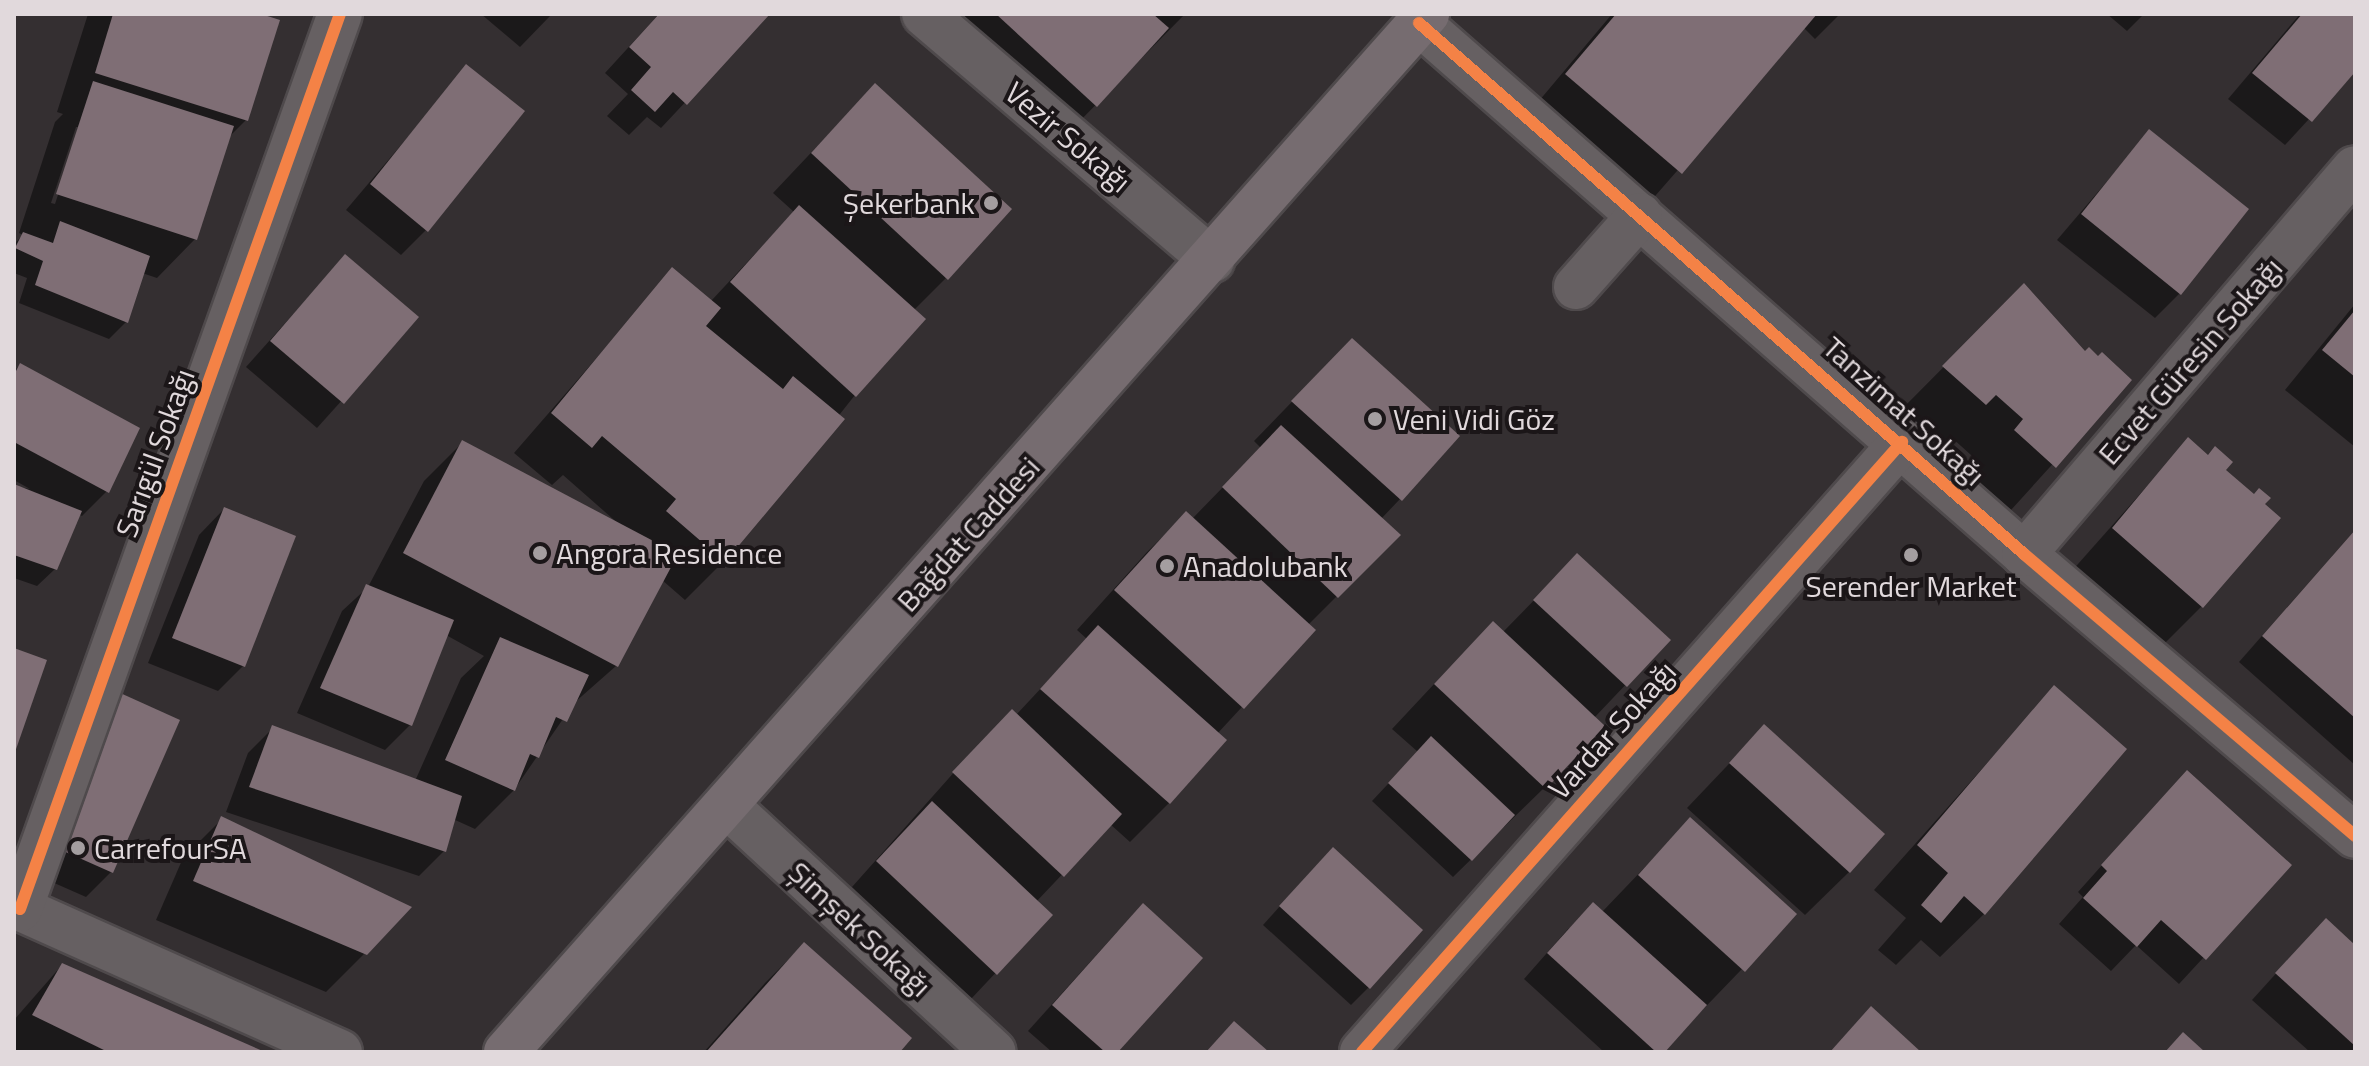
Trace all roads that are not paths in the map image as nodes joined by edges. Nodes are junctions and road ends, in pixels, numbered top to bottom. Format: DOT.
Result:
graph roads {
  1 [pos="340,14"];
  2 [pos="924,14"];
  3 [pos="1423,19"];
  4 [pos="2355,168"];
  5 [pos="1640,215"];
  6 [pos="1212,260"];
  7 [pos="1576,287"];
  8 [pos="1902,442"];
  9 [pos="2024,554"];
  10 [pos="726,805"];
  11 [pos="2355,836"];
  12 [pos="17,908"];
  13 [pos="340,1052"];
  14 [pos="506,1052"];
  15 [pos="994,1052"];
  16 [pos="1362,1052"];
  1 -- 12 [label="street, Sarıgül Sokağı"];
  2 -- 6 [label="street, Vezir Sokağı"];
  3 -- 5 [label="street, Tanzimat Sokağı"];
  3 -- 6 [label="main road, Bağdat Caddesi"];
  4 -- 9 [label="street, Ecvet Güresin Sokağı"];
  5 -- 7 [label="street"];
  5 -- 8 [label="street, Tanzimat Sokağı"];
  6 -- 10 [label="main road, Bağdat Caddesi"];
  8 -- 9 [label="street, Tanzimat Sokağı"];
  8 -- 16 [label="street, Vardar Sokağı"];
  9 -- 11 [label="street, Tanzimat Sokağı"];
  10 -- 14 [label="main road, Bağdat Caddesi"];
  10 -- 15 [label="street, Şimşek Sokağı"];
  12 -- 13 [label="street"];
}
